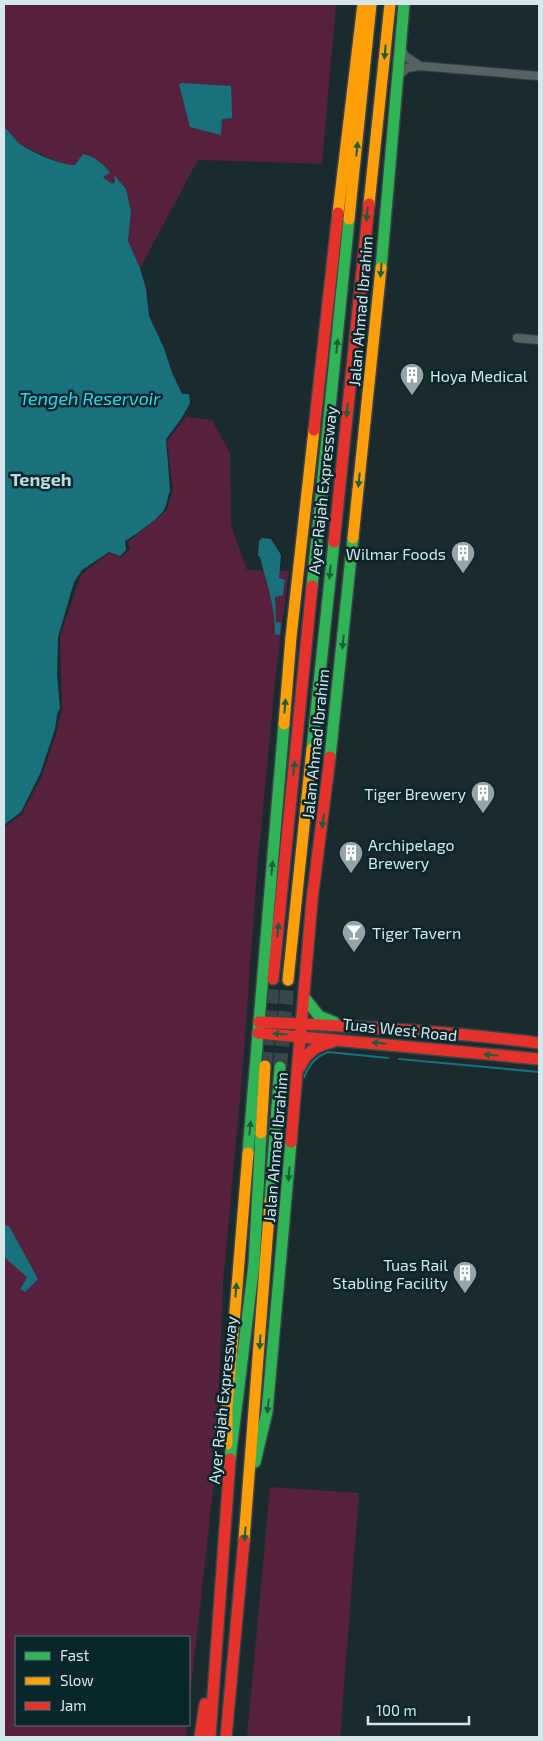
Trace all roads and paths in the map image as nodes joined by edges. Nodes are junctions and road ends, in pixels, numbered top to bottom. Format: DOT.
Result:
graph roads {
  1 [pos="363,4"];
  2 [pos="371,4"];
  3 [pos="390,4"];
  4 [pos="404,4"];
  5 [pos="401,47"];
  6 [pos="420,66"];
  7 [pos="539,76"];
  8 [pos="397,77"];
  9 [pos="517,338"];
  10 [pos="539,340"];
  11 [pos="273,979"];
  12 [pos="288,980"];
  13 [pos="304,998"];
  14 [pos="348,1026"];
  15 [pos="259,1028"];
  16 [pos="301,1030"];
  17 [pos="348,1040"];
  18 [pos="539,1043"];
  19 [pos="539,1059"];
  20 [pos="265,1066"];
  21 [pos="280,1067"];
  22 [pos="298,1074"];
  23 [pos="230,1461"];
  24 [pos="250,1486"];
  25 [pos="221,1600"];
  26 [pos="229,1701"];
  27 [pos="200,1737"];
  28 [pos="210,1737"];
  29 [pos="226,1737"];
  30 [pos="233,1737"];
  15 -- 1 [label="main road, Jalan Ahmad Ibrahim, one-way"];
  11 -- 2 [label="main road, Ayer Rajah Expressway, one-way"];
  3 -- 12 [label="main road, Ayer Rajah Expressway, one-way"];
  4 -- 5 [label="main road, Jalan Ahmad Ibrahim"];
  5 -- 6 [label="street"];
  5 -- 8 [label="main road, Jalan Ahmad Ibrahim"];
  6 -- 7 [label="street"];
  6 -- 8 [label="street"];
  8 -- 13 [label="main road, Jalan Ahmad Ibrahim, one-way"];
  9 -- 10 [label="street"];
  13 -- 14 [label="main road"];
  13 -- 16 [label="main road, Jalan Ahmad Ibrahim"];
  14 -- 16 [label="main road, Tuas West Road"];
  14 -- 18 [label="main road, Tuas West Road"];
  15 -- 16 [label="main road, Tuas West Road"];
  23 -- 15 [label="main road, Jalan Ahmad Ibrahim, one-way"];
  16 -- 17 [label="main road, Tuas West Road"];
  16 -- 22 [label="main road, Jalan Ahmad Ibrahim"];
  19 -- 17 [label="main road, Tuas West Road, one-way"];
  17 -- 22 [label="main road"];
  20 -- 23 [label="main road, Ayer Rajah Expressway"];
  21 -- 24 [label="main road, Ayer Rajah Expressway, one-way"];
  22 -- 24 [label="main road, Jalan Ahmad Ibrahim, one-way"];
  23 -- 25 [label="main road, Ayer Rajah Expressway"];
  24 -- 26 [label="main road, Ayer Rajah Expressway, one-way"];
  25 -- 27 [label="main road"];
  25 -- 28 [label="main road, Ayer Rajah Expressway"];
  26 -- 29 [label="main road, Ayer Rajah Expressway"];
  26 -- 30 [label="main road"];
}
